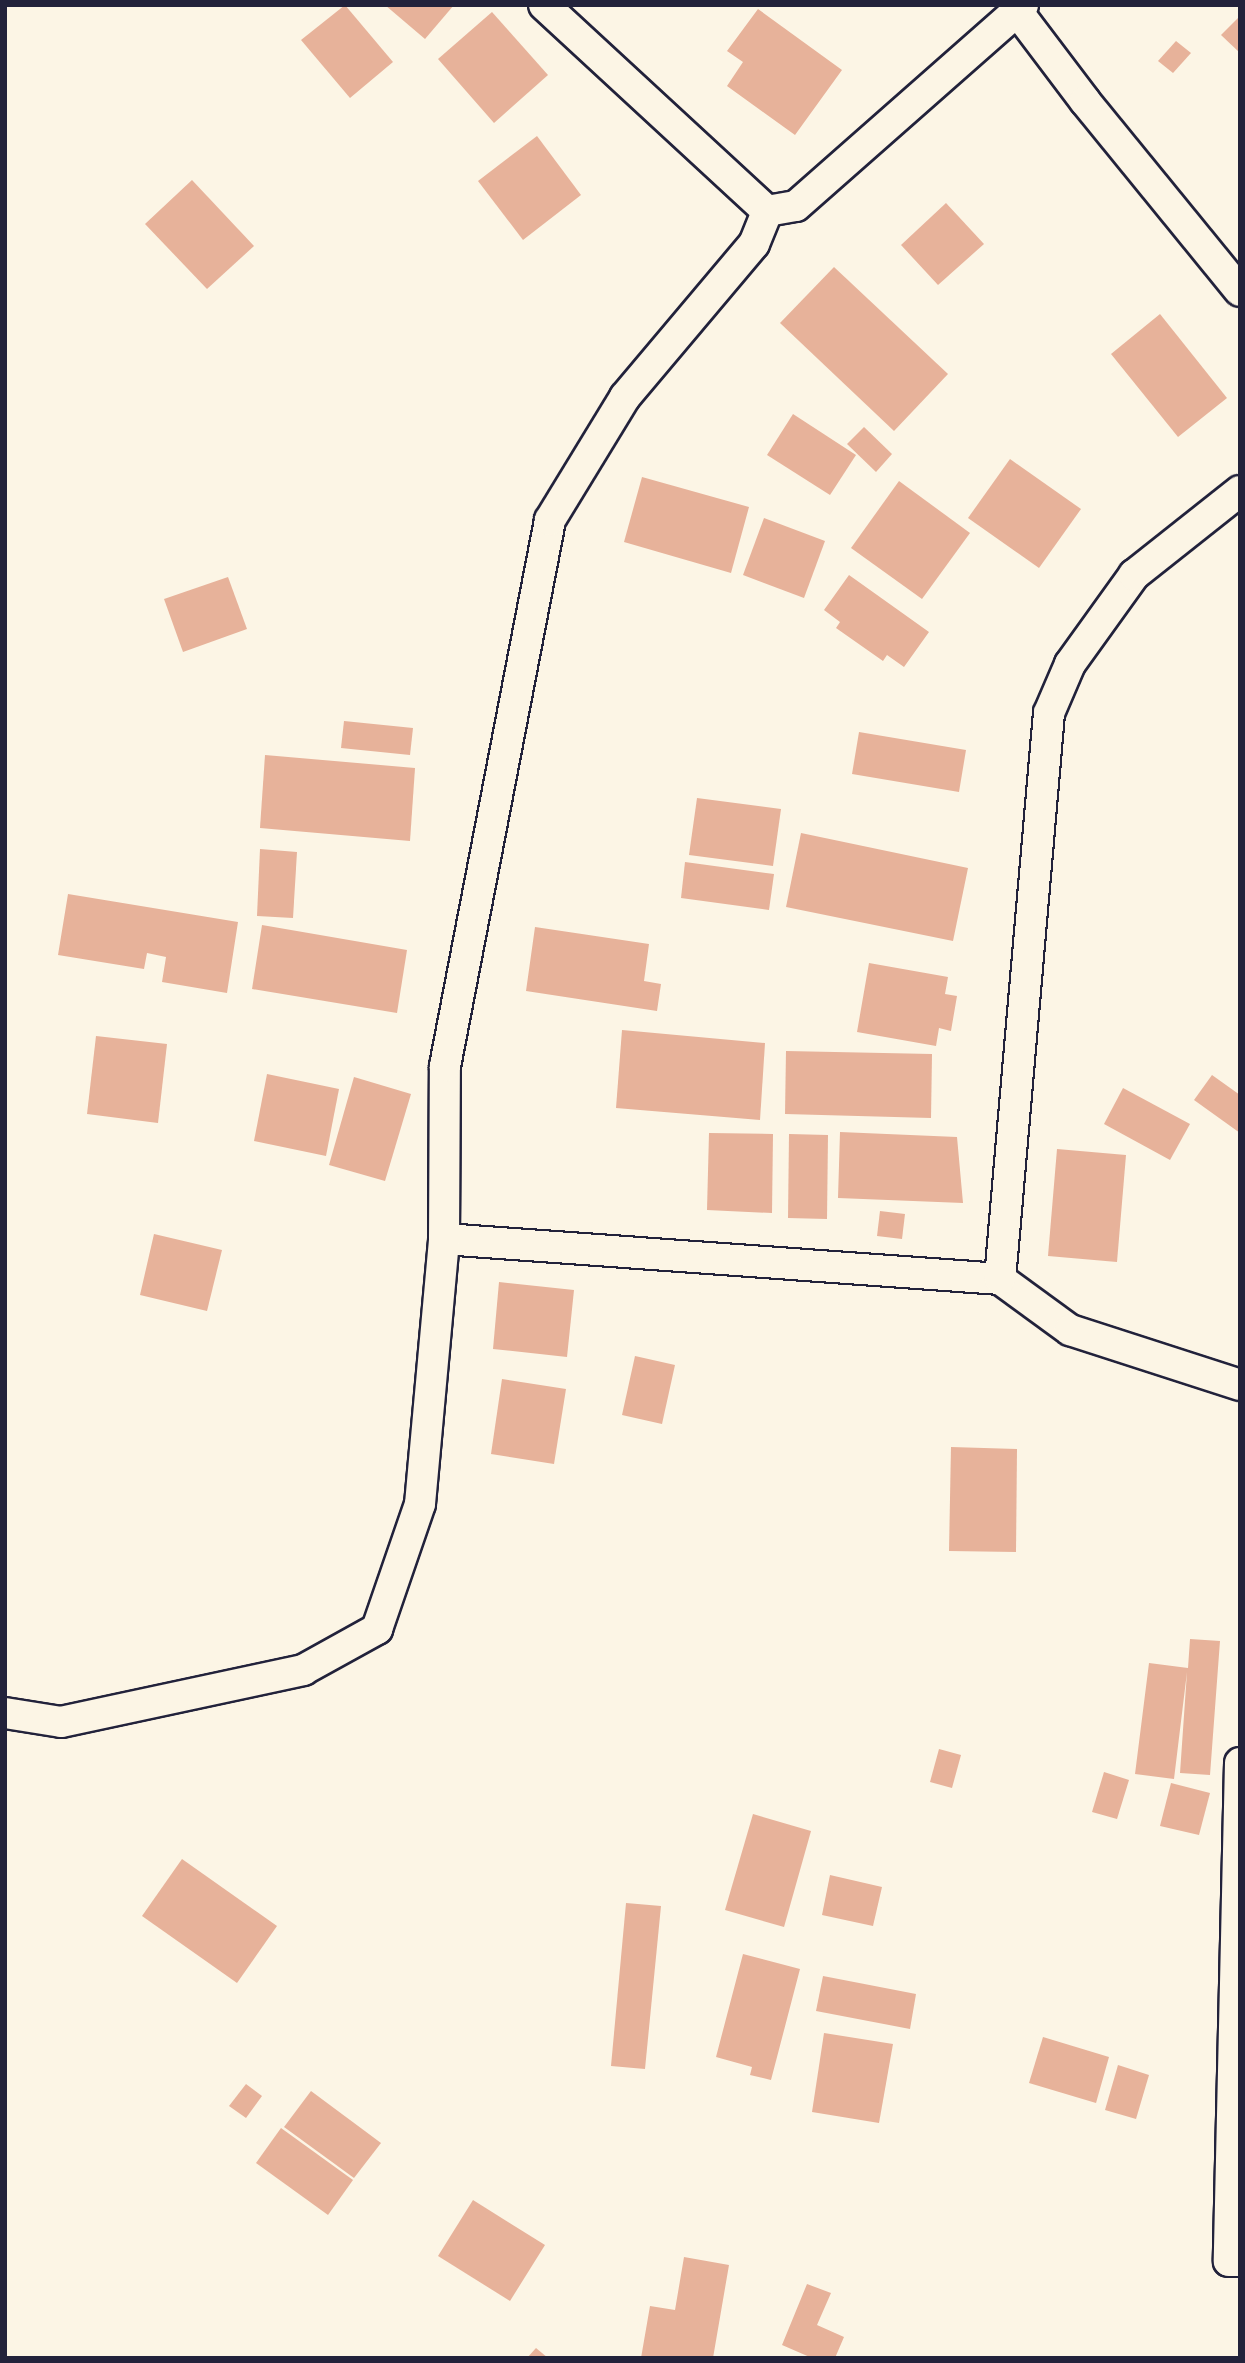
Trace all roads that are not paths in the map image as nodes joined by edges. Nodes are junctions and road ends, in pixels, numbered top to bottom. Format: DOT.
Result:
graph roads {
  1 [pos="544,5"];
  2 [pos="1020,8"];
  3 [pos="767,211"];
  4 [pos="1240,291"];
  5 [pos="1240,491"];
  6 [pos="444,1239"];
  7 [pos="1000,1279"];
  8 [pos="1240,1385"];
  9 [pos="5,1713"];
  10 [pos="1240,1763"];
  11 [pos="1240,2261"];
  1 -- 3 [label="street"];
  2 -- 3 [label="street"];
  2 -- 4 [label="street"];
  3 -- 6 [label="street"];
  5 -- 7 [label="street"];
  6 -- 7 [label="street"];
  6 -- 9 [label="street"];
  7 -- 8 [label="street"];
  10 -- 11 [label="street"];
}
